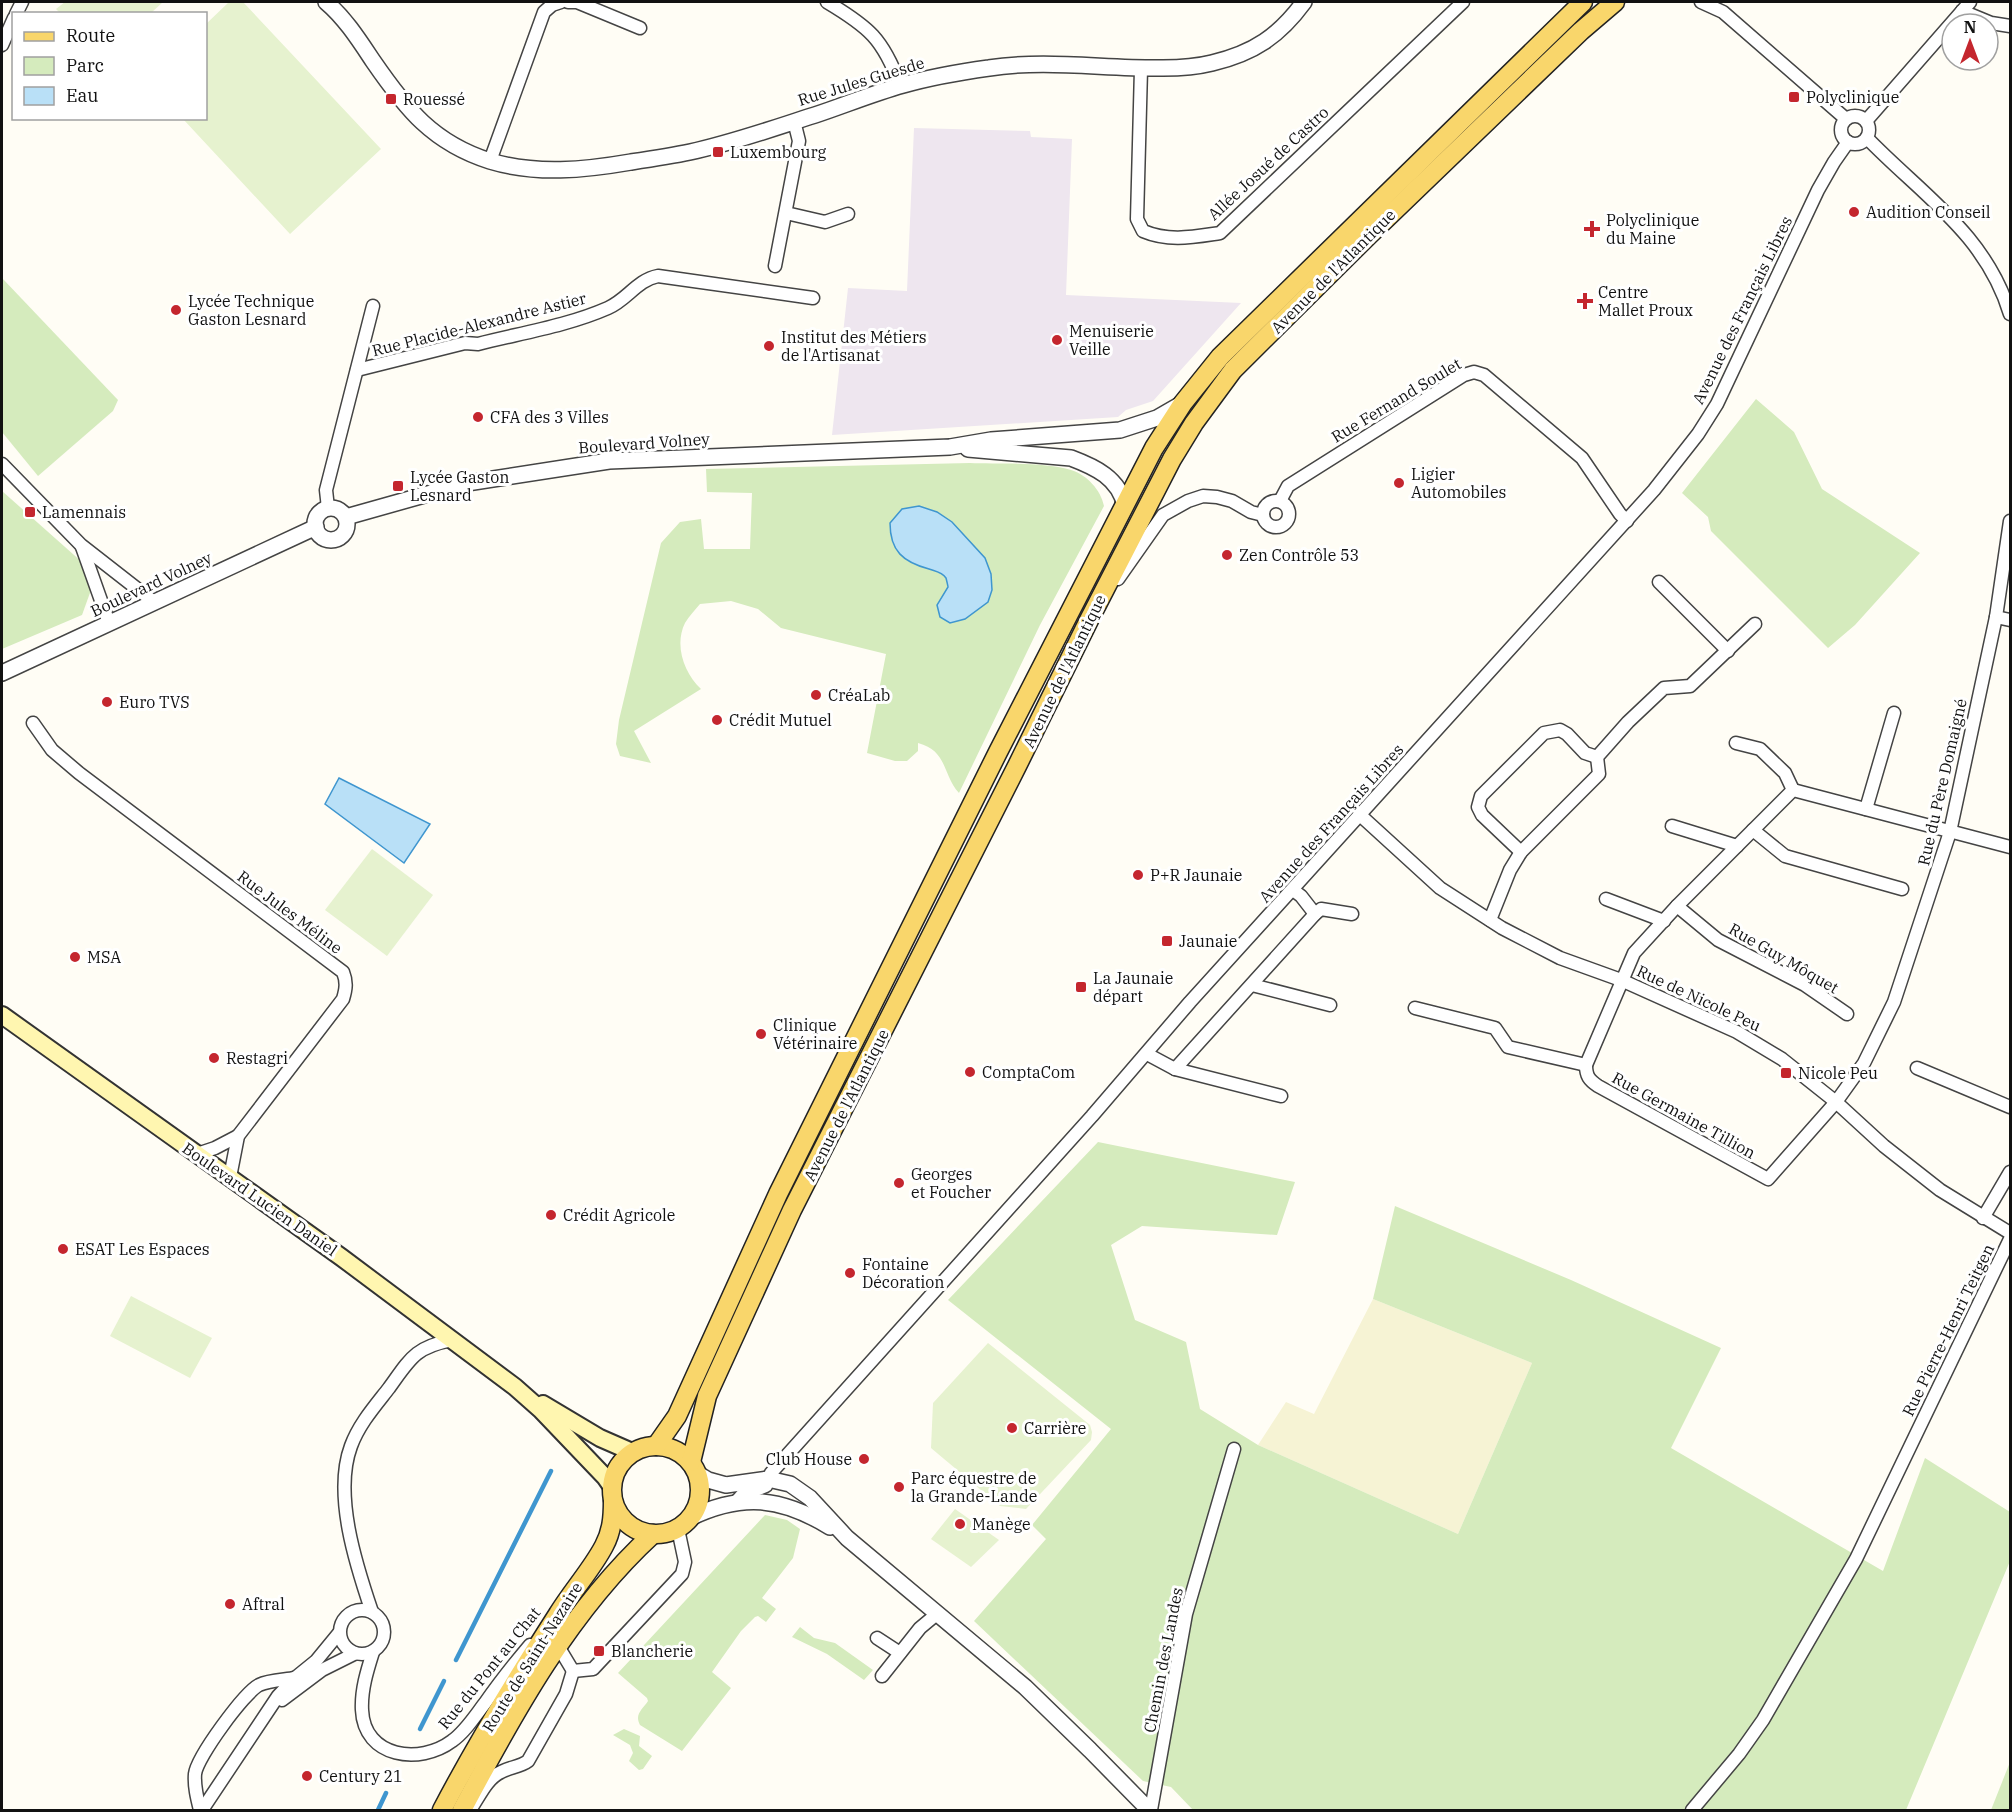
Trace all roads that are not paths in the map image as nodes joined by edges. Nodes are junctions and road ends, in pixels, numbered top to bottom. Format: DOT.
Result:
graph roads {
  1 [pos="326,2"];
  2 [pos="561,2"];
  3 [pos="568,2"];
  4 [pos="827,2"];
  5 [pos="1304,2"];
  6 [pos="1462,2"];
  7 [pos="1583,2"];
  8 [pos="1615,2"];
  9 [pos="1701,2"];
  10 [pos="1966,6"];
  11 [pos="1720,7"];
  12 [pos="12,22"];
  13 [pos="2010,26"];
  14 [pos="640,28"];
  15 [pos="2,45"];
  16 [pos="1141,69"];
  17 [pos="900,85"];
  18 [pos="1846,119"];
  19 [pos="794,121"];
  20 [pos="1866,121"];
  21 [pos="1867,138"];
  22 [pos="1848,142"];
  23 [pos="490,161"];
  24 [pos="786,213"];
  25 [pos="848,214"];
  26 [pos="775,266"];
  27 [pos="813,298"];
  28 [pos="373,306"];
  29 [pos="2010,314"];
  30 [pos="357,370"];
  31 [pos="1183,403"];
  32 [pos="950,447"];
  33 [pos="2,464"];
  34 [pos="1280,501"];
  35 [pos="1125,506"];
  36 [pos="328,508"];
  37 [pos="1263,515"];
  38 [pos="346,517"];
  39 [pos="1627,521"];
  40 [pos="2010,521"];
  41 [pos="316,527"];
  42 [pos="81,545"];
  43 [pos="1659,582"];
  44 [pos="154,602"];
  45 [pos="1996,617"];
  46 [pos="1089,620"];
  47 [pos="2010,620"];
  48 [pos="109,623"];
  49 [pos="1755,624"];
  50 [pos="1728,651"];
  51 [pos="2,674"];
  52 [pos="1894,713"];
  53 [pos="33,723"];
  54 [pos="1736,743"];
  55 [pos="1597,757"];
  56 [pos="1793,790"];
  57 [pos="1866,809"];
  58 [pos="1360,816"];
  59 [pos="1672,826"];
  60 [pos="1753,830"];
  61 [pos="1950,832"];
  62 [pos="1737,846"];
  63 [pos="2010,847"];
  64 [pos="1521,852"];
  65 [pos="1902,889"];
  66 [pos="1293,890"];
  67 [pos="1606,899"];
  68 [pos="1677,906"];
  69 [pos="1315,914"];
  70 [pos="1352,914"];
  71 [pos="1490,920"];
  72 [pos="1664,921"];
  73 [pos="1621,980"];
  74 [pos="1252,985"];
  75 [pos="1330,1005"];
  76 [pos="1414,1008"];
  77 [pos="1847,1014"];
  78 [pos="2,1015"];
  79 [pos="1147,1054"];
  80 [pos="1586,1065"];
  81 [pos="1917,1068"];
  82 [pos="1175,1069"];
  83 [pos="1281,1096"];
  84 [pos="1836,1102"];
  85 [pos="2010,1107"];
  86 [pos="238,1136"];
  87 [pos="197,1154"];
  88 [pos="2010,1172"];
  89 [pos="230,1178"];
  90 [pos="1983,1218"];
  91 [pos="2010,1233"];
  92 [pos="2010,1239"];
  93 [pos="452,1340"];
  94 [pos="515,1387"];
  95 [pos="656,1446"];
  96 [pos="1234,1449"];
  97 [pos="632,1452"];
  98 [pos="694,1468"];
  99 [pos="768,1479"];
  100 [pos="612,1494"];
  101 [pos="734,1504"];
  102 [pos="684,1523"];
  103 [pos="653,1534"];
  104 [pos="848,1538"];
  105 [pos="573,1590"];
  106 [pos="372,1612"];
  107 [pos="938,1613"];
  108 [pos="339,1633"];
  109 [pos="877,1638"];
  110 [pos="558,1646"];
  111 [pos="373,1652"];
  112 [pos="900,1653"];
  113 [pos="354,1654"];
  114 [pos="573,1671"];
  115 [pos="882,1676"];
  116 [pos="295,1678"];
  117 [pos="271,1708"];
  118 [pos="201,1810"];
  119 [pos="442,1810"];
  120 [pos="462,1810"];
  121 [pos="470,1810"];
  122 [pos="1150,1810"];
  123 [pos="1692,1810"];
  1 -- 23 [label="street, Rue Jules Guesde"];
  2 -- 23 [label="street"];
  3 -- 14 [label="street"];
  4 -- 17 [label="street"];
  5 -- 16 [label="street, Rue Jules Guesde"];
  6 -- 16 [label="street, Allée Josué de Castro"];
  7 -- 31 [label="main road, Avenue de l'Atlantique"];
  8 -- 46 [label="main road, Avenue de l'Atlantique"];
  9 -- 11 [label="street"];
  10 -- 13 [label="street"];
  10 -- 20 [label="street"];
  11 -- 18 [label="street"];
  12 -- 15 [label="street"];
  16 -- 17 [label="street, Rue Jules Guesde"];
  17 -- 19 [label="street, Rue Jules Guesde"];
  18 -- 20 [label="street"];
  18 -- 22 [label="street"];
  19 -- 23 [label="street, Rue Jules Guesde"];
  19 -- 24 [label="street"];
  20 -- 21 [label="street"];
  21 -- 22 [label="street"];
  21 -- 29 [label="street"];
  22 -- 39 [label="street, Avenue des Français Libres"];
  24 -- 25 [label="street"];
  24 -- 26 [label="street"];
  27 -- 30 [label="street, Rue Placide-Alexandre Astier"];
  28 -- 30 [label="street, Rue Placide-Alexandre Astier"];
  30 -- 36 [label="street, Rue Placide-Alexandre Astier"];
  31 -- 32 [label="street, Boulevard Volney"];
  31 -- 35 [label="main road, Avenue de l'Atlantique"];
  32 -- 35 [label="street, Boulevard Volney"];
  32 -- 38 [label="street, Boulevard Volney"];
  33 -- 42 [label="street"];
  34 -- 37 [label="street, Rue Fernand Soulet"];
  34 -- 37 [label="street"];
  34 -- 39 [label="street, Rue Fernand Soulet"];
  35 -- 95 [label="main road, Avenue de l'Atlantique"];
  36 -- 38 [label="street"];
  36 -- 41 [label="street"];
  37 -- 46 [label="street"];
  38 -- 41 [label="street"];
  39 -- 58 [label="street, Avenue des Français Libres"];
  40 -- 45 [label="street, Rue du Père Domaigné"];
  41 -- 44 [label="street, Boulevard Volney"];
  42 -- 44 [label="street"];
  42 -- 48 [label="street"];
  43 -- 50 [label="street"];
  44 -- 48 [label="street, Boulevard Volney"];
  45 -- 47 [label="street"];
  45 -- 61 [label="street, Rue du Père Domaigné"];
  46 -- 98 [label="main road, Avenue de l'Atlantique"];
  48 -- 51 [label="street, Boulevard Volney"];
  49 -- 50 [label="street"];
  50 -- 55 [label="street"];
  52 -- 57 [label="street"];
  53 -- 86 [label="street, Rue Jules Méline"];
  54 -- 56 [label="street"];
  55 -- 64 [label="street"];
  55 -- 64 [label="street"];
  56 -- 57 [label="street"];
  56 -- 60 [label="street"];
  57 -- 61 [label="street"];
  58 -- 66 [label="street, Avenue des Français Libres"];
  58 -- 71 [label="street, Rue de Nicole Peu"];
  59 -- 62 [label="street"];
  60 -- 62 [label="street"];
  60 -- 65 [label="street"];
  61 -- 63 [label="street"];
  61 -- 84 [label="street, Rue du Père Domaigné"];
  62 -- 68 [label="street"];
  64 -- 71 [label="street"];
  66 -- 69 [label="street"];
  66 -- 79 [label="street, Avenue des Français Libres"];
  67 -- 72 [label="street"];
  68 -- 72 [label="street"];
  68 -- 77 [label="street, Rue Guy Môquet"];
  69 -- 70 [label="street"];
  69 -- 74 [label="street"];
  71 -- 73 [label="street, Rue de Nicole Peu"];
  72 -- 73 [label="street"];
  73 -- 80 [label="street"];
  73 -- 84 [label="street, Rue de Nicole Peu"];
  74 -- 75 [label="street"];
  74 -- 82 [label="street"];
  76 -- 80 [label="street"];
  78 -- 87 [label="main road, Boulevard Lucien Daniel"];
  79 -- 82 [label="street"];
  79 -- 99 [label="street, Avenue des Français Libres"];
  80 -- 84 [label="street, Rue Germaine Tillion"];
  81 -- 85 [label="street"];
  82 -- 83 [label="street"];
  84 -- 90 [label="street, Rue de Nicole Peu"];
  86 -- 87 [label="street"];
  86 -- 89 [label="street, Rue Jules Méline"];
  87 -- 89 [label="main road, Boulevard Lucien Daniel"];
  88 -- 90 [label="street"];
  89 -- 93 [label="main road, Boulevard Lucien Daniel"];
  90 -- 91 [label="street, Rue de Nicole Peu"];
  92 -- 123 [label="street, Rue Pierre-Henri Teitgen"];
  93 -- 94 [label="main road, Boulevard Lucien Daniel"];
  93 -- 106 [label="street"];
  94 -- 97 [label="main road, Boulevard Lucien Daniel"];
  94 -- 100 [label="main road, Boulevard Lucien Daniel"];
  95 -- 97 [label="main road"];
  95 -- 98 [label="main road"];
  96 -- 122 [label="street, Chemin des Landes"];
  97 -- 100 [label="main road"];
  98 -- 99 [label="street"];
  98 -- 102 [label="main road"];
  99 -- 101 [label="street, Avenue des Français Libres"];
  99 -- 104 [label="street"];
  100 -- 103 [label="main road"];
  100 -- 105 [label="main road, Route de Saint-Nazaire"];
  101 -- 102 [label="street"];
  101 -- 104 [label="street"];
  102 -- 103 [label="main road"];
  102 -- 114 [label="street"];
  103 -- 110 [label="main road, Route de Saint-Nazaire"];
  104 -- 107 [label="street"];
  105 -- 111 [label="street, Rue du Pont au Chat"];
  105 -- 119 [label="main road, Route de Saint-Nazaire"];
  106 -- 108 [label="street"];
  106 -- 111 [label="street"];
  107 -- 112 [label="street"];
  107 -- 122 [label="street"];
  108 -- 113 [label="street"];
  108 -- 116 [label="street"];
  109 -- 112 [label="street"];
  110 -- 114 [label="street"];
  110 -- 120 [label="main road, Route de Saint-Nazaire"];
  111 -- 113 [label="street"];
  112 -- 115 [label="street"];
  113 -- 117 [label="street"];
  114 -- 121 [label="street"];
  116 -- 117 [label="street"];
  116 -- 118 [label="street"];
  117 -- 118 [label="street"];
}
